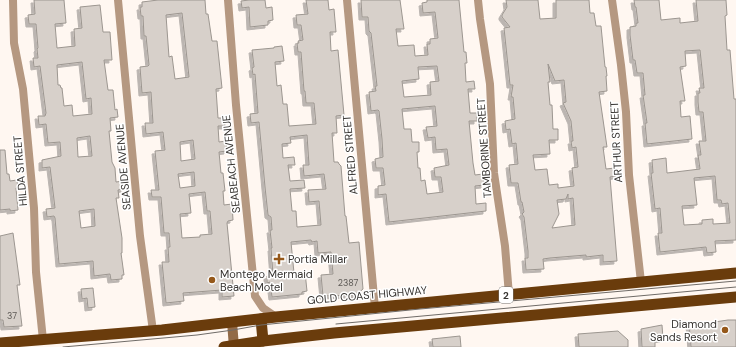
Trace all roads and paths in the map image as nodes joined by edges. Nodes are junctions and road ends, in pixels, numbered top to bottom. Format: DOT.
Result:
graph roads {
  1 [pos="14,0"];
  2 [pos="118,0"];
  3 [pos="228,0"];
  4 [pos="347,0"];
  5 [pos="478,0"];
  6 [pos="612,0"];
  7 [pos="736,273"];
  8 [pos="641,282"];
  9 [pos="509,295"];
  10 [pos="736,297"];
  11 [pos="375,308"];
  12 [pos="276,317"];
  13 [pos="261,319"];
  14 [pos="232,322"];
  15 [pos="153,331"];
  16 [pos="42,340"];
  17 [pos="263,341"];
  18 [pos="0,343"];
  19 [pos="231,347"];
  1 -- 16 [label="street, HILDA STREET"];
  2 -- 15 [label="street, SEASIDE AVENUE"];
  3 -- 12 [label="street, SEABEACH AVENUE"];
  4 -- 11 [label="street, ALFRED STREET"];
  5 -- 9 [label="street, TAMBORINE STREET"];
  6 -- 8 [label="street, ARTHUR STREET"];
  7 -- 8 [label="highway, GOLD COAST HIGHWAY / 2"];
  8 -- 9 [label="highway, GOLD COAST HIGHWAY / 2"];
  9 -- 11 [label="highway, GOLD COAST HIGHWAY / 2"];
  10 -- 17 [label="highway, 2"];
  11 -- 12 [label="highway, GOLD COAST HIGHWAY / 2"];
  12 -- 13 [label="highway, GOLD COAST HIGHWAY / 2"];
  13 -- 14 [label="highway, GOLD COAST HIGHWAY / 2"];
  13 -- 17 [label="highway"];
  14 -- 15 [label="highway, GOLD COAST HIGHWAY / 2"];
  14 -- 19 [label="main road"];
  15 -- 16 [label="highway, GOLD COAST HIGHWAY / 2"];
  16 -- 18 [label="highway, GOLD COAST HIGHWAY / 2"];
  17 -- 19 [label="highway, 2"];
}
